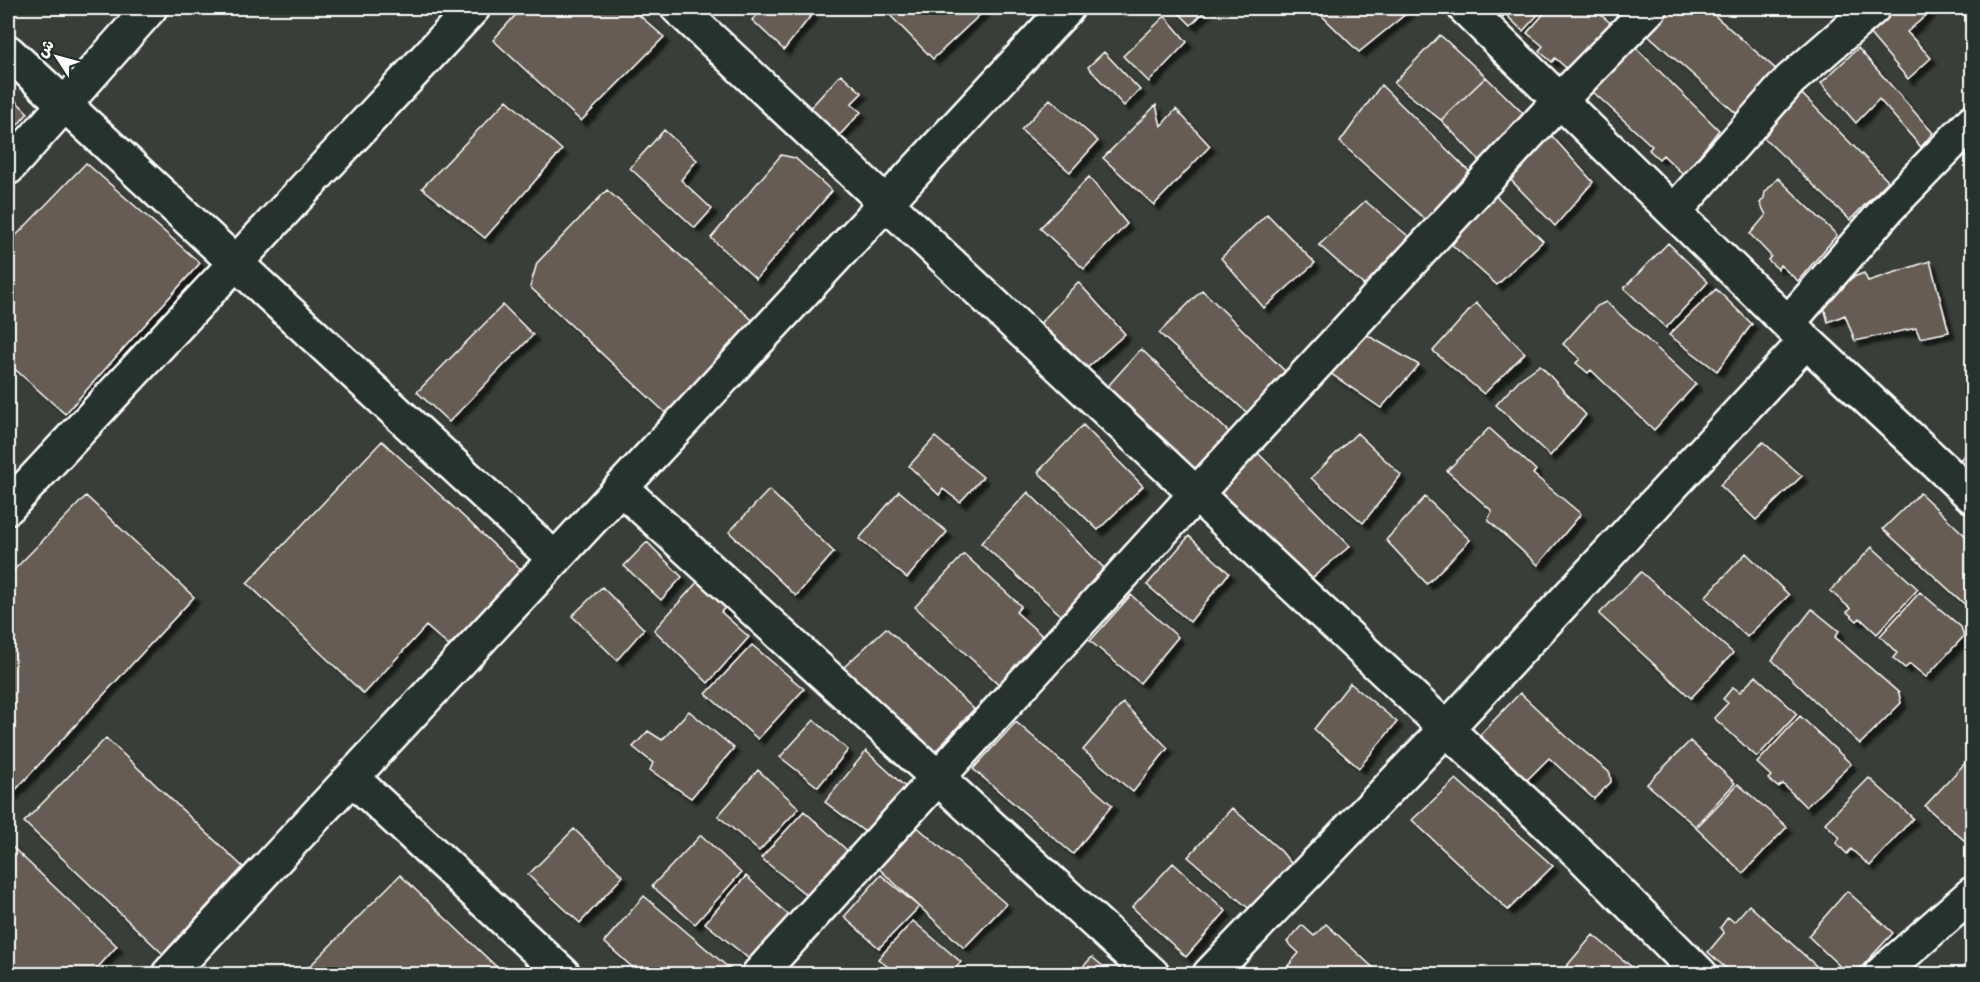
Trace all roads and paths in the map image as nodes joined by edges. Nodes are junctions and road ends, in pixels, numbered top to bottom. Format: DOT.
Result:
graph roads {
  1 [pos="150,8"];
  2 [pos="473,8"];
  3 [pos="678,8"];
  4 [pos="1067,8"];
  5 [pos="1465,8"];
  6 [pos="1650,8"];
  7 [pos="1873,8"];
  8 [pos="8,52"];
  9 [pos="1560,100"];
  10 [pos="64,104"];
  11 [pos="1972,122"];
  12 [pos="8,168"];
  13 [pos="886,203"];
  14 [pos="1674,212"];
  15 [pos="235,264"];
  16 [pos="1797,332"];
  17 [pos="621,488"];
  18 [pos="1196,494"];
  19 [pos="1972,496"];
  20 [pos="8,507"];
  21 [pos="555,559"];
  22 [pos="1446,729"];
  23 [pos="352,778"];
  24 [pos="937,778"];
  25 [pos="1972,894"];
  26 [pos="169,975"];
  27 [pos="564,975"];
  28 [pos="759,975"];
  29 [pos="1152,975"];
  30 [pos="1210,975"];
  31 [pos="1700,975"];
  32 [pos="1881,975"];
  1 -- 10 [label="street"];
  2 -- 15 [label="street"];
  3 -- 13 [label="street"];
  4 -- 13 [label="street"];
  5 -- 9 [label="street"];
  6 -- 9 [label="street"];
  7 -- 14 [label="street"];
  8 -- 10 [label="street"];
  9 -- 14 [label="street"];
  9 -- 18 [label="street"];
  10 -- 12 [label="street"];
  10 -- 15 [label="street"];
  11 -- 16 [label="street"];
  13 -- 17 [label="street"];
  13 -- 18 [label="street"];
  14 -- 16 [label="street"];
  15 -- 20 [label="street"];
  15 -- 21 [label="street"];
  16 -- 19 [label="street"];
  16 -- 22 [label="street"];
  17 -- 21 [label="street"];
  17 -- 24 [label="street"];
  18 -- 22 [label="street"];
  18 -- 24 [label="street"];
  21 -- 23 [label="street"];
  22 -- 30 [label="street"];
  22 -- 31 [label="street"];
  23 -- 26 [label="street"];
  23 -- 27 [label="street"];
  24 -- 28 [label="street"];
  24 -- 29 [label="street"];
  25 -- 32 [label="street"];
}
